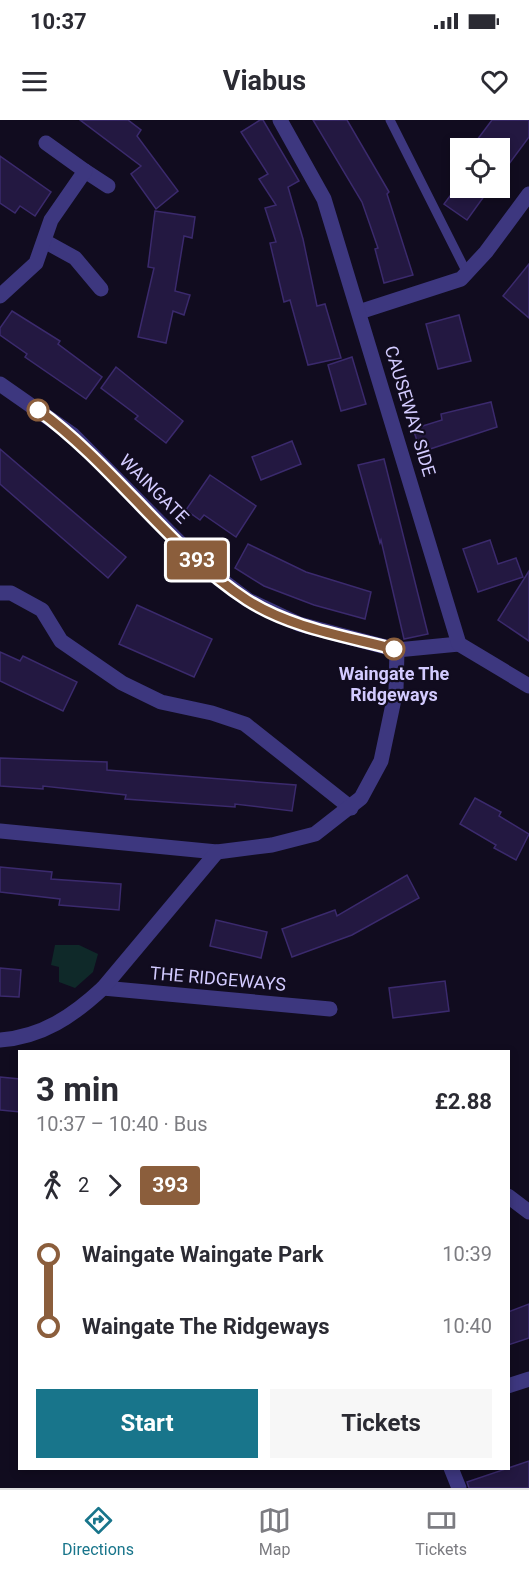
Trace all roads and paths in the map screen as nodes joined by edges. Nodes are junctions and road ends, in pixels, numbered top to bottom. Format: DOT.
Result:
graph roads {
  1 [pos="280,120"];
  2 [pos="390,120"];
  3 [pos="46,143"];
  4 [pos="85,171"];
  5 [pos="108,186"];
  6 [pos="529,194"];
  7 [pos="46,242"];
  8 [pos="467,273"];
  9 [pos="101,289"];
  10 [pos="0,296"];
  11 [pos="359,312"];
  12 [pos="0,384"];
  13 [pos="0,593"];
  14 [pos="459,644"];
  15 [pos="397,650"];
  16 [pos="529,686"];
  17 [pos="351,808"];
  18 [pos="0,831"];
  19 [pos="217,852"];
  20 [pos="103,988"];
  21 [pos="330,1009"];
  22 [pos="0,1040"];
  23 [pos="510,1198"];
  24 [pos="529,1212"];
  25 [pos="529,1379"];
  26 [pos="510,1385"];
  27 [pos="452,1470"];
  28 [pos="459,1488"];
  1 -- 11 [label="street, CAUSEWAY SIDE"];
  2 -- 8 [label="lane"];
  3 -- 4 [label="street"];
  4 -- 5 [label="street"];
  4 -- 7 [label="street"];
  6 -- 8 [label="street"];
  7 -- 9 [label="street"];
  7 -- 10 [label="street"];
  8 -- 11 [label="street"];
  11 -- 14 [label="street, CAUSEWAY SIDE"];
  12 -- 15 [label="street, WAINGATE"];
  13 -- 17 [label="street"];
  14 -- 15 [label="street, WAINGATE"];
  14 -- 16 [label="street"];
  15 -- 17 [label="street"];
  17 -- 19 [label="street"];
  18 -- 19 [label="street"];
  19 -- 20 [label="street, THE RIDGEWAYS"];
  20 -- 21 [label="street, THE RIDGEWAYS"];
  20 -- 22 [label="street, THE RIDGEWAYS"];
  23 -- 24 [label="street"];
  25 -- 26 [label="street"];
  27 -- 28 [label="street"];
}
